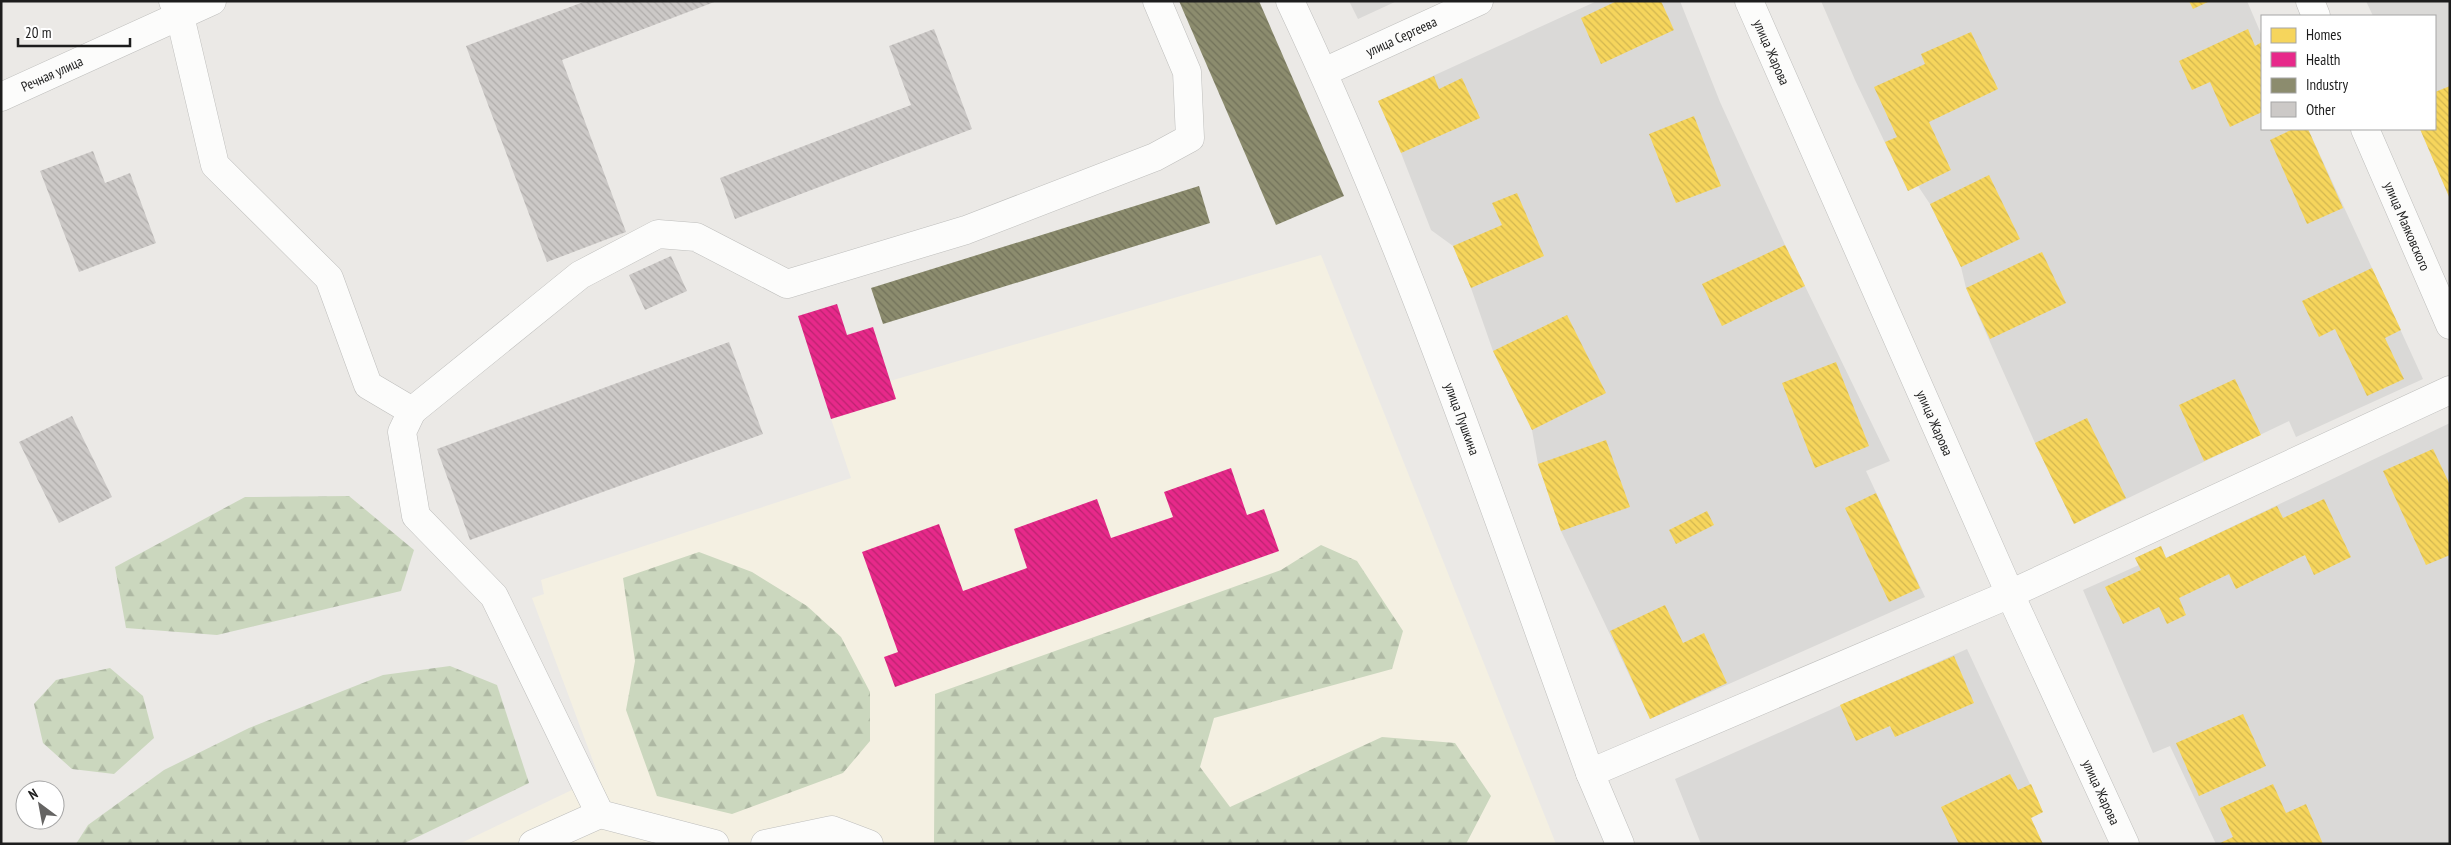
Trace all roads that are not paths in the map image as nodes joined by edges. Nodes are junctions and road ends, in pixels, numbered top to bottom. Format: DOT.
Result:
graph roads {
  1 [pos="212,1"];
  2 [pos="1157,1"];
  3 [pos="1290,1"];
  4 [pos="1479,1"];
  5 [pos="1749,1"];
  6 [pos="2310,1"];
  7 [pos="176,9"];
  8 [pos="2316,15"];
  9 [pos="1324,72"];
  10 [pos="1,97"];
  11 [pos="2365,130"];
  12 [pos="2450,325"];
  13 [pos="2450,390"];
  14 [pos="412,410"];
  15 [pos="2010,594"];
  16 [pos="1590,773"];
  17 [pos="600,814"];
  18 [pos="533,844"];
  19 [pos="716,844"];
  20 [pos="765,844"];
  21 [pos="869,844"];
  22 [pos="1620,844"];
  23 [pos="2125,844"];
  1 -- 7 [label="street, Речная улица"];
  2 -- 14 [label="street"];
  3 -- 9 [label="street, улица Пушкина"];
  4 -- 9 [label="street, улица Сергеева"];
  5 -- 15 [label="street, улица Жарова"];
  6 -- 8 [label="street"];
  7 -- 10 [label="street, Речная улица"];
  7 -- 14 [label="street"];
  9 -- 16 [label="street, улица Пушкина"];
  11 -- 12 [label="street, улица Маяковского"];
  13 -- 15 [label="street"];
  14 -- 17 [label="street"];
  15 -- 16 [label="street"];
  15 -- 23 [label="street, улица Жарова"];
  16 -- 22 [label="street, улица Пушкина"];
  17 -- 18 [label="street"];
  17 -- 19 [label="street"];
  20 -- 21 [label="street"];
}
